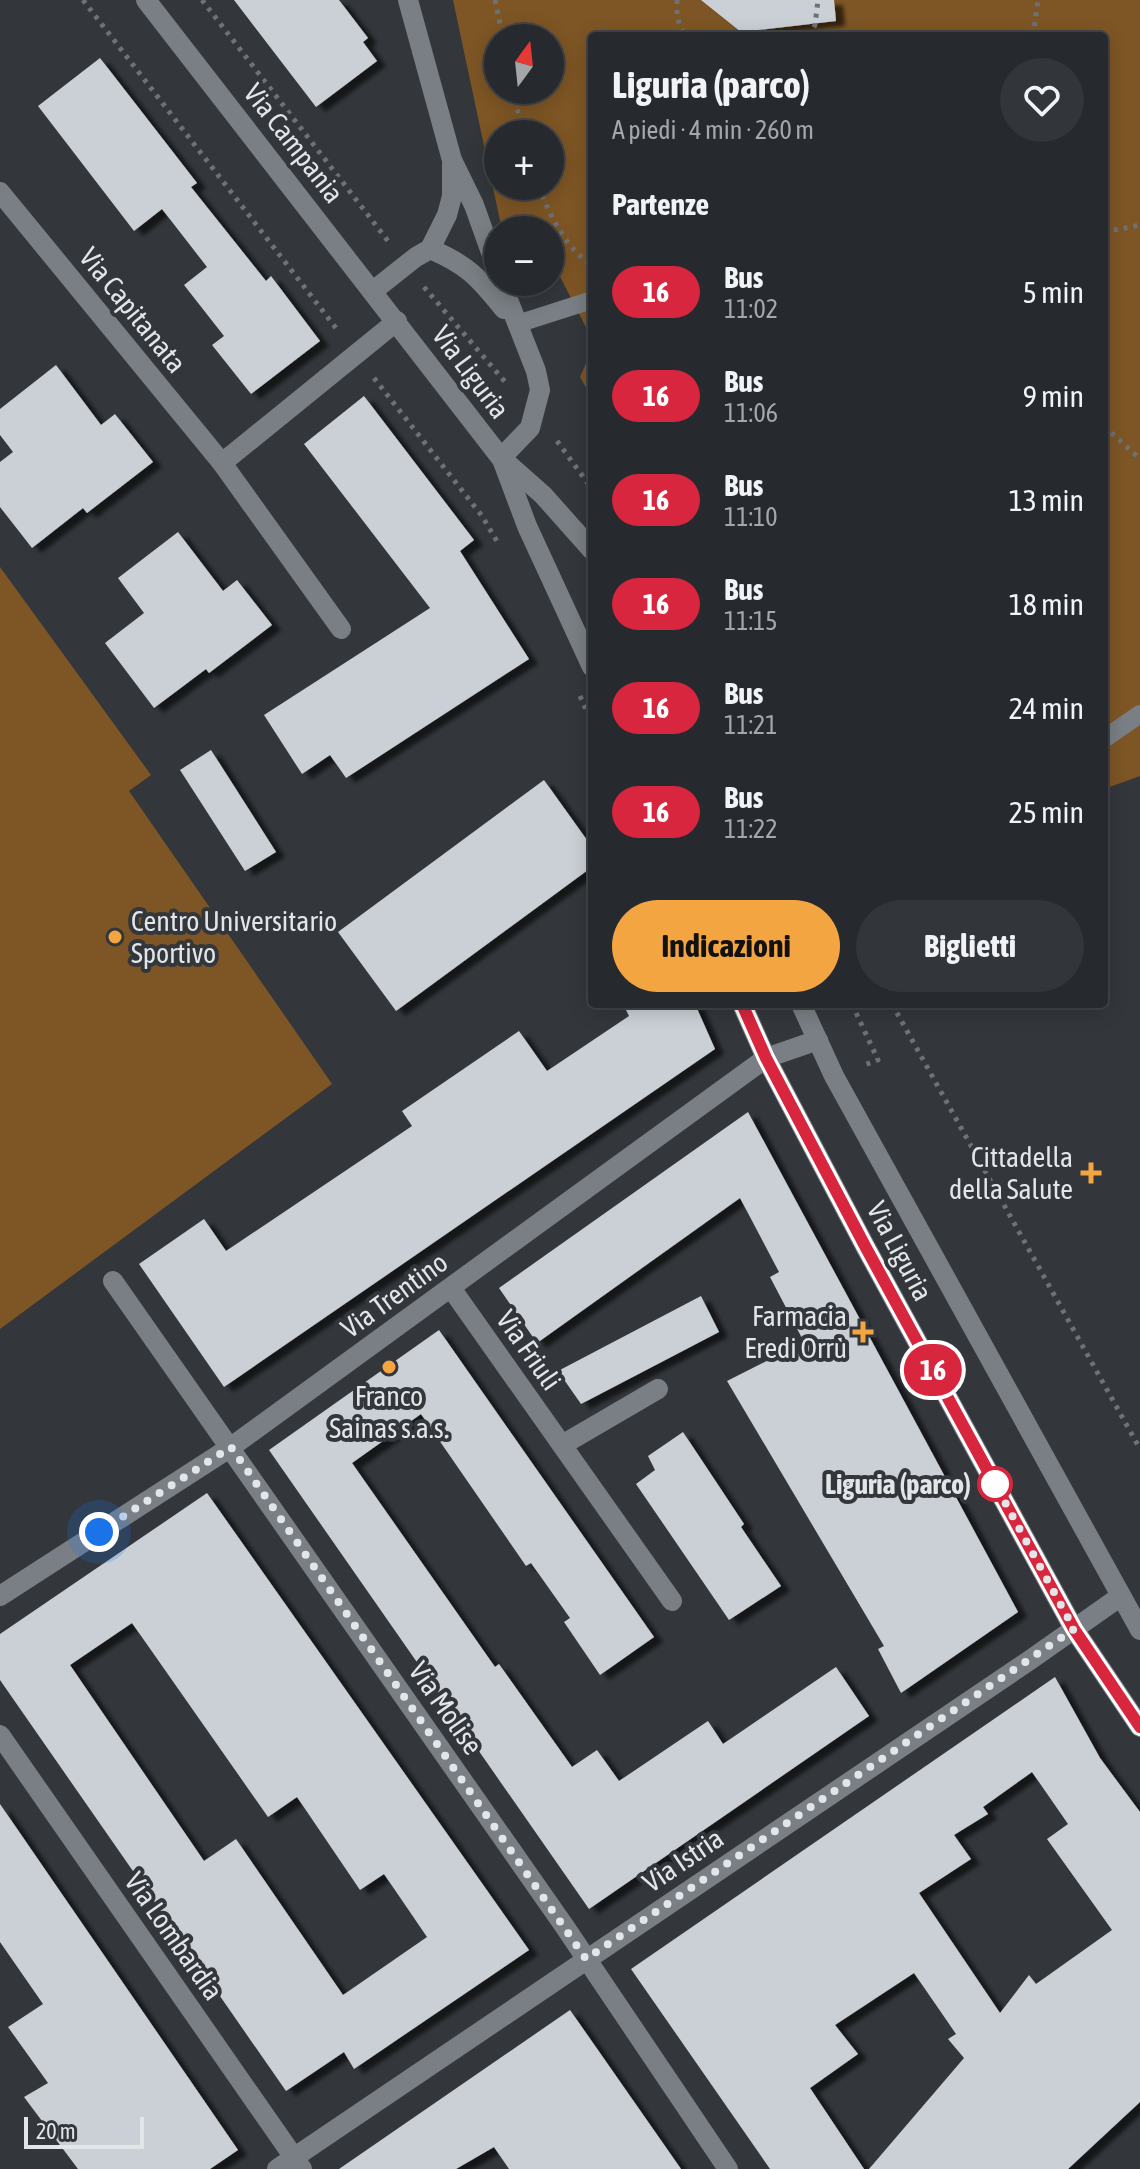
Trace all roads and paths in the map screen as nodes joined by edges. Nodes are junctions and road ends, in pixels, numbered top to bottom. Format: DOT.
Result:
graph roads {
  1 [pos="146,0"];
  2 [pos="408,0"];
  3 [pos="495,0"];
  4 [pos="677,0"];
  5 [pos="818,0"];
  6 [pos="1038,0"];
  7 [pos="500,24"];
  8 [pos="683,32"];
  9 [pos="811,32"];
  10 [pos="1034,32"];
  11 [pos="452,160"];
  12 [pos="0,192"];
  13 [pos="543,200"];
  14 [pos="1140,225"];
  15 [pos="1108,231"];
  16 [pos="484,233"];
  17 [pos="430,249"];
  18 [pos="588,263"];
  19 [pos="373,291"];
  20 [pos="506,296"];
  21 [pos="588,301"];
  22 [pos="397,321"];
  23 [pos="517,324"];
  24 [pos="1108,430"];
  25 [pos="501,458"];
  26 [pos="1140,459"];
  27 [pos="222,463"];
  28 [pos="588,546"];
  29 [pos="341,629"];
  30 [pos="588,658"];
  31 [pos="1140,714"];
  32 [pos="1108,736"];
  33 [pos="744,1008"];
  34 [pos="803,1008"];
  35 [pos="854,1008"];
  36 [pos="894,1008"];
  37 [pos="818,1040"];
  38 [pos="766,1058"];
  39 [pos="864,1065"];
  40 [pos="113,1281"];
  41 [pos="451,1288"];
  42 [pos="658,1389"];
  43 [pos="562,1445"];
  44 [pos="231,1447"];
  45 [pos="1140,1449"];
  46 [pos="0,1596"];
  47 [pos="1121,1596"];
  48 [pos="672,1601"];
  49 [pos="1074,1629"];
  50 [pos="1140,1630"];
  51 [pos="1140,1727"];
  52 [pos="0,1735"];
  53 [pos="586,1959"];
  54 [pos="291,2165"];
  55 [pos="728,2169"];
  1 -- 19 [label="street, Via Campania"];
  2 -- 11 [label="street"];
  3 -- 7 [label="path"];
  4 -- 8 [label="path"];
  5 -- 9 [label="path"];
  6 -- 10 [label="path"];
  11 -- 16 [label="street"];
  11 -- 17 [label="street"];
  12 -- 27 [label="street, Via Capitanata"];
  13 -- 18 [label="path"];
  14 -- 15 [label="path"];
  17 -- 19 [label="street"];
  17 -- 23 [label="street"];
  19 -- 22 [label="street, Via Campania"];
  20 -- 23 [label="street"];
  21 -- 23 [label="lane"];
  22 -- 25 [label="street, Via Liguria"];
  22 -- 27 [label="street"];
  23 -- 25 [label="street"];
  24 -- 26 [label="path"];
  25 -- 28 [label="street, Via Liguria"];
  25 -- 30 [label="street, Via Liguria"];
  27 -- 29 [label="street, Via Capitanata"];
  31 -- 32 [label="lane"];
  33 -- 38 [label="street, Via Liguria"];
  34 -- 37 [label="street, Via Liguria"];
  35 -- 39 [label="path"];
  36 -- 45 [label="path"];
  37 -- 38 [label="street, Via Trentino"];
  37 -- 47 [label="street, Via Liguria"];
  38 -- 41 [label="street, Via Trentino"];
  38 -- 49 [label="street, Via Liguria"];
  40 -- 44 [label="street, Via Molise"];
  41 -- 43 [label="street, Via Friuli"];
  41 -- 44 [label="street, Via Trentino"];
  42 -- 43 [label="street"];
  43 -- 48 [label="street, Via Friuli"];
  44 -- 46 [label="street, Via Trentino"];
  44 -- 53 [label="street, Via Molise"];
  47 -- 49 [label="street, Via Istria"];
  47 -- 50 [label="street, Via Liguria"];
  49 -- 51 [label="street, Via Liguria"];
  49 -- 53 [label="street, Via Istria"];
  52 -- 54 [label="street, Via Lombardia"];
  53 -- 54 [label="street, Via Istria"];
  53 -- 55 [label="street, Via Molise"];
}
